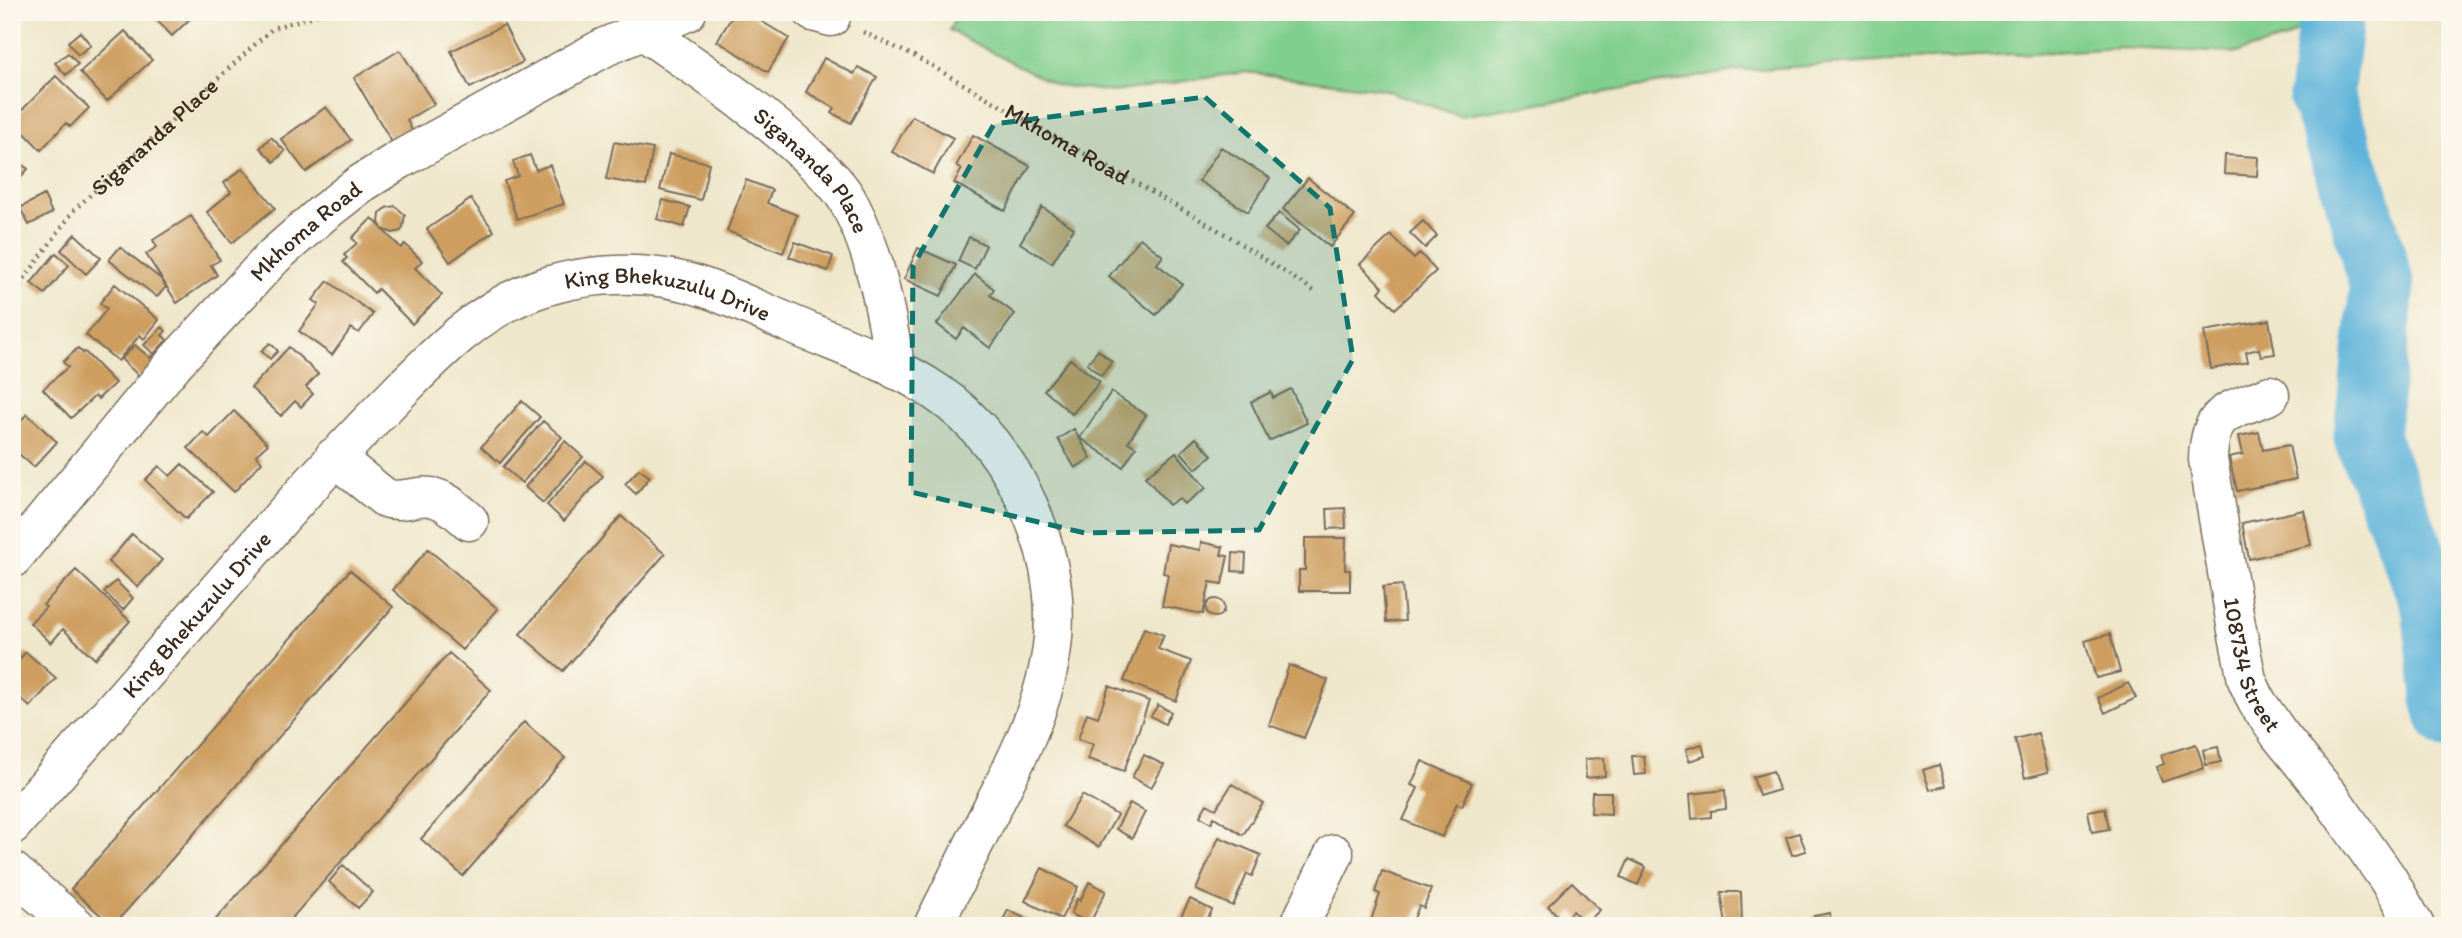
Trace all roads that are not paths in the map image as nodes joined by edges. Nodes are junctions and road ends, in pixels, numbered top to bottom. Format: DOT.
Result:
graph roads {
  1 [pos="687,12"];
  2 [pos="642,30"];
  3 [pos="896,370"];
  4 [pos="2270,395"];
  5 [pos="334,457"];
  6 [pos="469,521"];
  7 [pos="12,559"];
  8 [pos="12,825"];
  9 [pos="1334,854"];
  10 [pos="12,871"];
  11 [pos="76,926"];
  12 [pos="933,926"];
  13 [pos="1299,926"];
  14 [pos="2415,926"];
  1 -- 2 [label="street, Mkhoma Road"];
  2 -- 3 [label="street, Sigananda Place"];
  2 -- 7 [label="street, Mkhoma Road"];
  3 -- 5 [label="street, King Bhekuzulu Drive"];
  3 -- 12 [label="street, King Bhekuzulu Drive"];
  4 -- 14 [label="street, 108734 Street"];
  5 -- 6 [label="street"];
  5 -- 8 [label="street, King Bhekuzulu Drive"];
  9 -- 13 [label="street"];
  10 -- 11 [label="street"];
}
